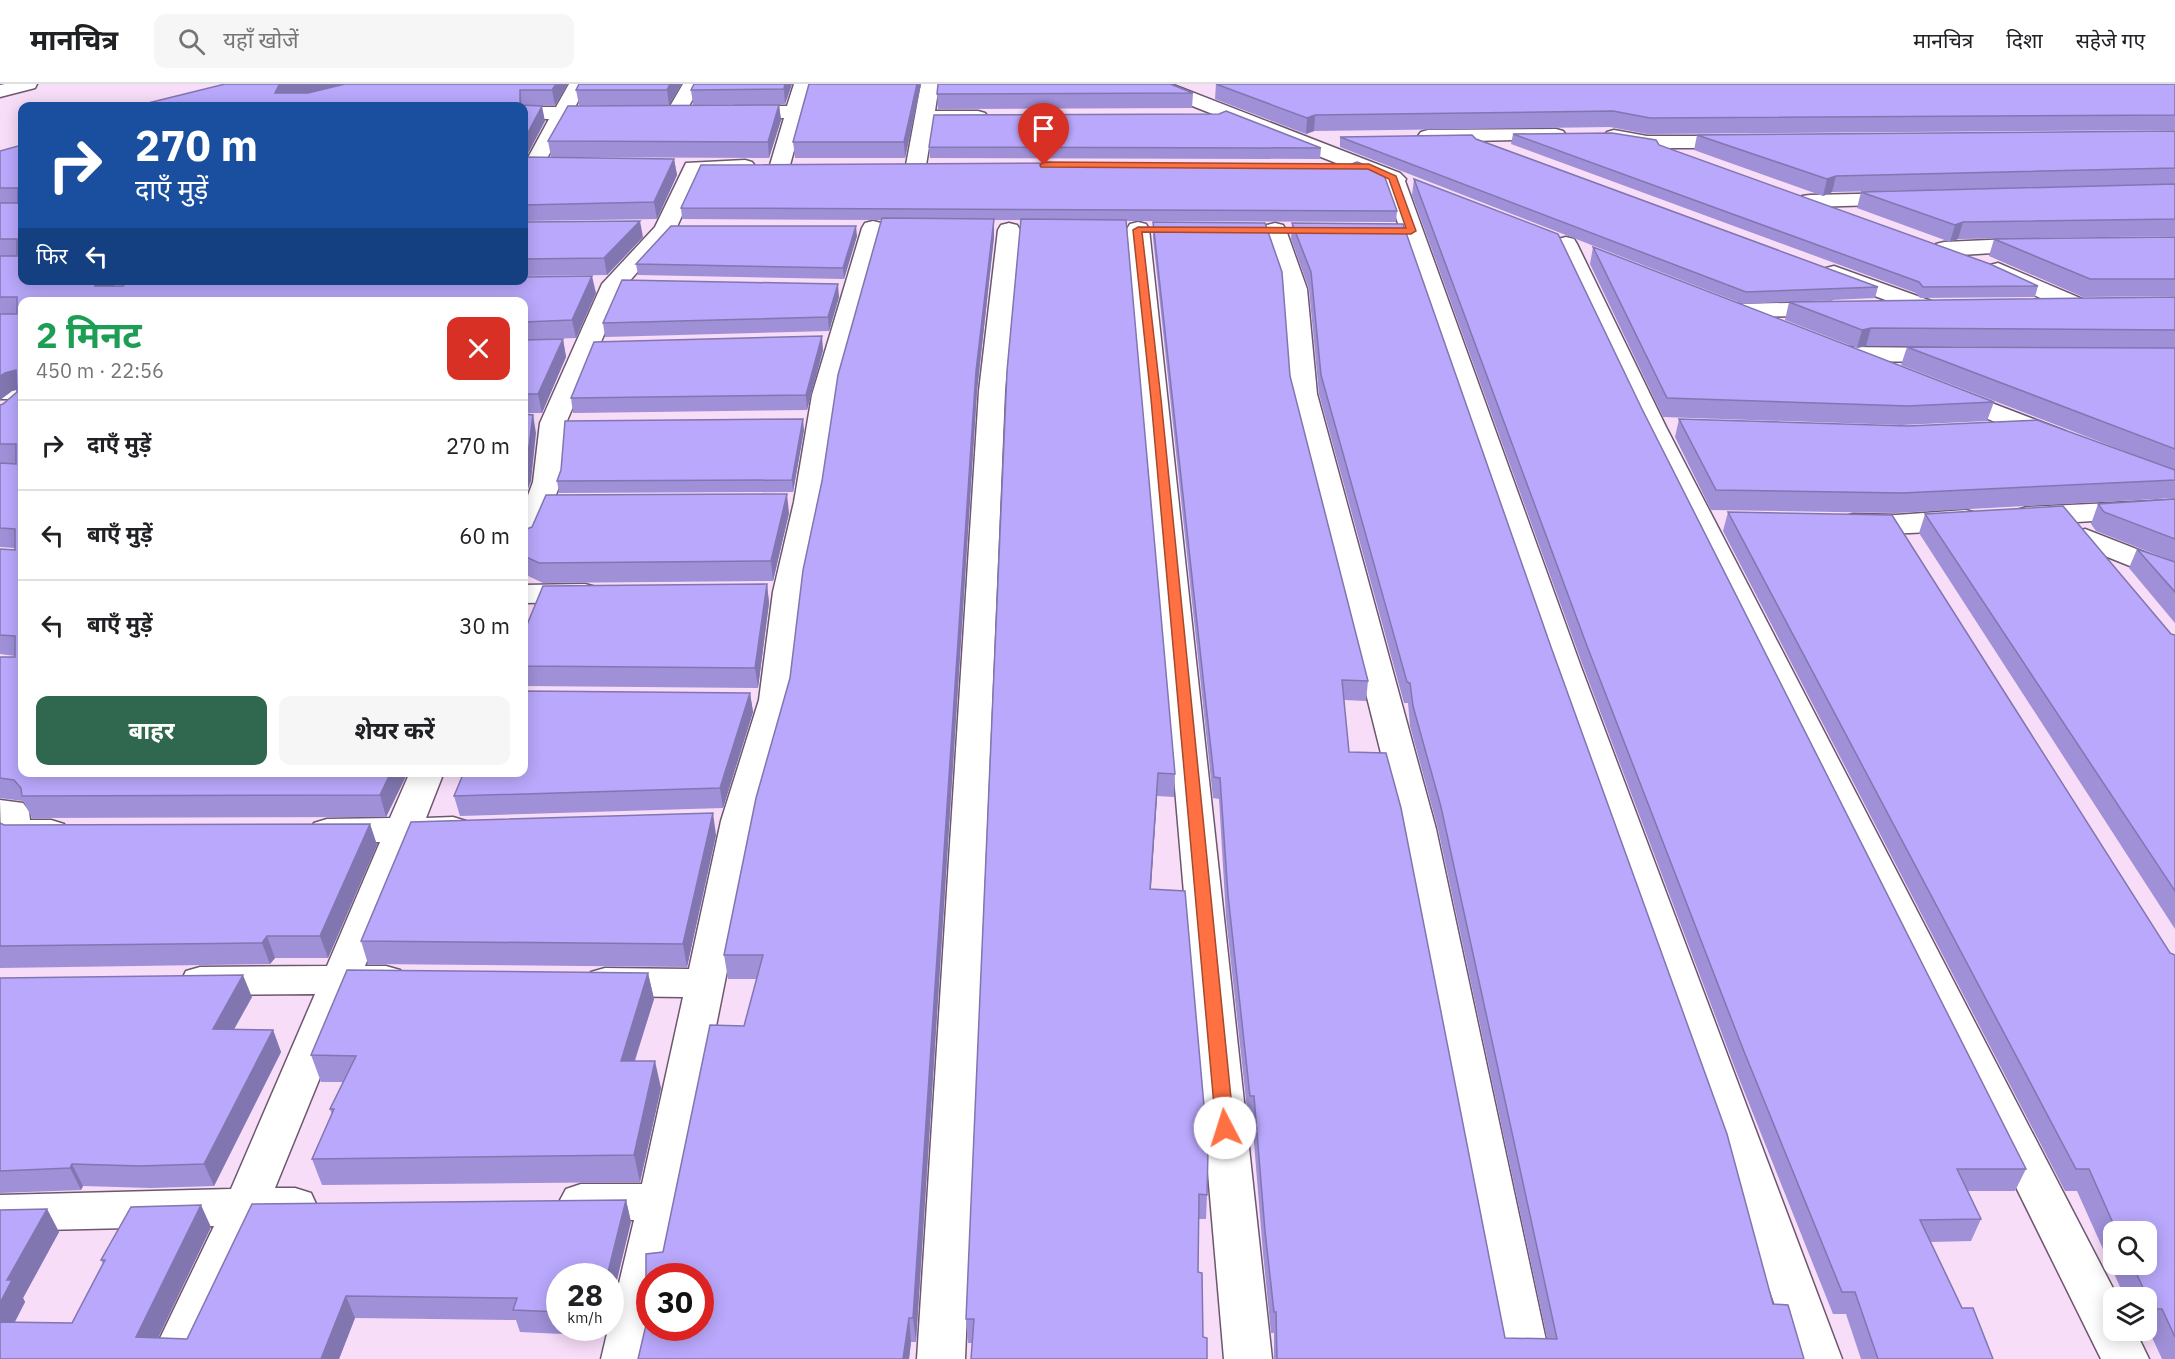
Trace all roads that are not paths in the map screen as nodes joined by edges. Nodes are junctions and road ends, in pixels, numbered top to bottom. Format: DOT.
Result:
graph roads {
  1 [pos="28,84"];
  2 [pos="578,84"];
  3 [pos="692,84"];
  4 [pos="803,84"];
  5 [pos="930,84"];
  6 [pos="1164,88"];
  7 [pos="0,90"];
  8 [pos="1221,91"];
  9 [pos="795,112"];
  10 [pos="561,113"];
  11 [pos="630,113"];
  12 [pos="653,113"];
  13 [pos="676,113"];
  14 [pos="528,114"];
  15 [pos="1191,116"];
  16 [pos="1238,116"];
  17 [pos="926,117"];
  18 [pos="993,117"];
  19 [pos="1576,135"];
  20 [pos="1599,135"];
  21 [pos="1464,136"];
  22 [pos="1404,137"];
  23 [pos="1345,138"];
  24 [pos="1298,139"];
  25 [pos="1647,142"];
  26 [pos="1766,142"];
  27 [pos="1519,156"];
  28 [pos="529,165"];
  29 [pos="557,165"];
  30 [pos="780,165"];
  31 [pos="802,165"];
  32 [pos="894,165"];
  33 [pos="916,165"];
  34 [pos="939,165"];
  35 [pos="1708,165"];
  36 [pos="670,166"];
  37 [pos="1311,166"];
  38 [pos="693,167"];
  39 [pos="1392,177"];
  40 [pos="1923,199"];
  41 [pos="1866,221"];
  42 [pos="676,228"];
  43 [pos="873,228"];
  44 [pos="641,229"];
  45 [pos="1009,230"];
  46 [pos="1137,230"];
  47 [pos="1275,230"];
  48 [pos="1922,241"];
  49 [pos="2059,245"];
  50 [pos="1944,249"];
  51 [pos="1598,257"];
  52 [pos="1816,266"];
  53 [pos="591,284"];
  54 [pos="614,284"];
  55 [pos="648,285"];
  56 [pos="2032,306"];
  57 [pos="1926,307"];
  58 [pos="1949,307"];
  59 [pos="1792,333"];
  60 [pos="1974,355"];
  61 [pos="1899,375"];
  62 [pos="1931,388"];
  63 [pos="0,391"];
  64 [pos="18,391"];
  65 [pos="18,401"];
  66 [pos="0,415"];
  67 [pos="2037,430"];
  68 [pos="1981,432"];
  69 [pos="2079,446"];
  70 [pos="541,504"];
  71 [pos="2175,508"];
  72 [pos="2065,515"];
  73 [pos="1827,522"];
  74 [pos="1896,524"];
  75 [pos="528,532"];
  76 [pos="2085,538"];
  77 [pos="1915,554"];
  78 [pos="2175,575"];
  79 [pos="2123,583"];
  80 [pos="616,593"];
  81 [pos="528,594"];
  82 [pos="740,700"];
  83 [pos="776,700"];
  84 [pos="425,777"];
  85 [pos="0,811"];
  86 [pos="740,821"];
  87 [pos="705,822"];
  88 [pos="484,828"];
  89 [pos="297,831"];
  90 [pos="403,831"];
  91 [pos="84,832"];
  92 [pos="341,980"];
  93 [pos="423,980"];
  94 [pos="164,982"];
  95 [pos="576,982"];
  96 [pos="706,983"];
  97 [pos="660,1202"];
  98 [pos="542,1203"];
  99 [pos="329,1205"];
  100 [pos="246,1206"];
  101 [pos="0,1213"];
  102 [pos="174,1359"];
  103 [pos="625,1359"];
  104 [pos="941,1359"];
  105 [pos="1248,1359"];
  106 [pos="1526,1359"];
  107 [pos="1818,1359"];
  108 [pos="2125,1359"];
  1 -- 7 [label="street"];
  2 -- 10 [label="street"];
  3 -- 13 [label="street"];
  4 -- 9 [label="street"];
  5 -- 17 [label="street"];
  6 -- 8 [label="street"];
  6 -- 16 [label="street"];
  9 -- 13 [label="street"];
  9 -- 30 [label="street"];
  10 -- 11 [label="street"];
  10 -- 14 [label="street"];
  10 -- 28 [label="street"];
  12 -- 13 [label="street"];
  15 -- 16 [label="street"];
  16 -- 24 [label="street"];
  17 -- 18 [label="street"];
  17 -- 33 [label="street"];
  19 -- 21 [label="street"];
  20 -- 25 [label="street"];
  21 -- 22 [label="street"];
  21 -- 27 [label="street"];
  23 -- 24 [label="street"];
  24 -- 39 [label="street"];
  25 -- 26 [label="street"];
  25 -- 35 [label="street"];
  28 -- 29 [label="street"];
  30 -- 31 [label="street"];
  30 -- 38 [label="street"];
  32 -- 33 [label="street"];
  33 -- 34 [label="street"];
  36 -- 38 [label="street"];
  37 -- 39 [label="street"];
  38 -- 42 [label="street"];
  39 -- 107 [label="street"];
  40 -- 41 [label="street"];
  42 -- 44 [label="street"];
  42 -- 54 [label="street"];
  43 -- 83 [label="street"];
  45 -- 104 [label="street"];
  46 -- 105 [label="street"];
  47 -- 106 [label="street"];
  48 -- 50 [label="street"];
  49 -- 50 [label="street"];
  50 -- 56 [label="street"];
  51 -- 108 [label="street"];
  52 -- 57 [label="street"];
  53 -- 54 [label="street"];
  54 -- 55 [label="street"];
  54 -- 70 [label="street"];
  57 -- 58 [label="street"];
  57 -- 59 [label="street"];
  60 -- 61 [label="street"];
  62 -- 67 [label="street"];
  63 -- 64 [label="street"];
  65 -- 66 [label="street"];
  67 -- 68 [label="street"];
  67 -- 69 [label="street"];
  70 -- 75 [label="street"];
  71 -- 72 [label="street"];
  72 -- 74 [label="street"];
  72 -- 76 [label="street"];
  73 -- 74 [label="street"];
  74 -- 77 [label="street"];
  76 -- 78 [label="street"];
  76 -- 79 [label="street"];
  80 -- 81 [label="street"];
  82 -- 83 [label="street"];
  83 -- 86 [label="street"];
  84 -- 90 [label="street"];
  85 -- 91 [label="street"];
  86 -- 87 [label="street"];
  86 -- 96 [label="street"];
  88 -- 90 [label="street"];
  89 -- 90 [label="street"];
  90 -- 92 [label="street"];
  92 -- 93 [label="street"];
  92 -- 94 [label="street"];
  92 -- 100 [label="street"];
  95 -- 96 [label="street"];
  96 -- 97 [label="street"];
  97 -- 98 [label="street"];
  97 -- 103 [label="street"];
  99 -- 100 [label="street"];
  100 -- 101 [label="street"];
  100 -- 102 [label="street"];
}
